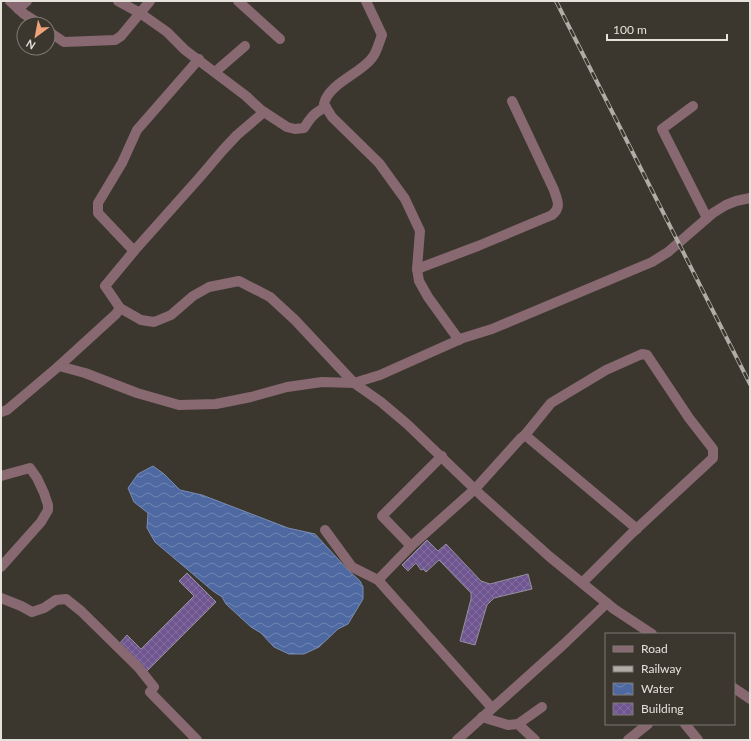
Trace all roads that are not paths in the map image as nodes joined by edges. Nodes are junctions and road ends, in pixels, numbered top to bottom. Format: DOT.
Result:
graph roads {
  1 [pos="10,1"];
  2 [pos="27,1"];
  3 [pos="118,1"];
  4 [pos="150,1"];
  5 [pos="238,1"];
  6 [pos="366,1"];
  7 [pos="18,9"];
  8 [pos="140,13"];
  9 [pos="28,16"];
  10 [pos="56,36"];
  11 [pos="280,39"];
  12 [pos="245,46"];
  13 [pos="198,59"];
  14 [pos="215,72"];
  15 [pos="512,101"];
  16 [pos="693,106"];
  17 [pos="326,107"];
  18 [pos="264,112"];
  19 [pos="750,198"];
  20 [pos="707,218"];
  21 [pos="134,251"];
  22 [pos="417,269"];
  23 [pos="120,308"];
  24 [pos="459,340"];
  25 [pos="59,366"];
  26 [pos="354,383"];
  27 [pos="1,412"];
  28 [pos="525,435"];
  29 [pos="442,456"];
  30 [pos="1,476"];
  31 [pos="475,489"];
  32 [pos="637,529"];
  33 [pos="325,530"];
  34 [pos="411,546"];
  35 [pos="1,568"];
  36 [pos="378,580"];
  37 [pos="582,583"];
  38 [pos="1,598"];
  39 [pos="607,603"];
  40 [pos="651,633"];
  41 [pos="735,689"];
  42 [pos="750,699"];
  43 [pos="542,707"];
  44 [pos="492,708"];
  45 [pos="482,717"];
  46 [pos="518,724"];
  47 [pos="647,725"];
  48 [pos="686,725"];
  49 [pos="197,740"];
  50 [pos="456,740"];
  51 [pos="536,740"];
  52 [pos="628,740"];
  53 [pos="698,740"];
  1 -- 7 [label="street"];
  2 -- 7 [label="street"];
  3 -- 8 [label="street"];
  4 -- 8 [label="street"];
  5 -- 11 [label="street"];
  6 -- 17 [label="street"];
  7 -- 9 [label="street"];
  8 -- 10 [label="street"];
  8 -- 13 [label="street"];
  12 -- 14 [label="street"];
  13 -- 14 [label="street"];
  13 -- 21 [label="street"];
  14 -- 18 [label="street"];
  15 -- 22 [label="street"];
  16 -- 20 [label="street"];
  17 -- 18 [label="street"];
  17 -- 22 [label="street"];
  18 -- 21 [label="street"];
  19 -- 20 [label="street"];
  20 -- 24 [label="street"];
  21 -- 23 [label="street"];
  22 -- 24 [label="street"];
  23 -- 25 [label="street"];
  23 -- 26 [label="street"];
  24 -- 26 [label="street"];
  25 -- 26 [label="street"];
  25 -- 27 [label="street"];
  26 -- 29 [label="street"];
  28 -- 31 [label="street"];
  28 -- 32 [label="street"];
  28 -- 32 [label="street"];
  29 -- 31 [label="street"];
  29 -- 34 [label="street"];
  30 -- 35 [label="street"];
  31 -- 34 [label="street"];
  31 -- 37 [label="street"];
  32 -- 37 [label="street"];
  33 -- 36 [label="street"];
  34 -- 36 [label="street"];
  36 -- 44 [label="street"];
  37 -- 39 [label="street"];
  38 -- 49 [label="street"];
  39 -- 40 [label="street"];
  39 -- 44 [label="street"];
  41 -- 42 [label="street"];
  43 -- 46 [label="street"];
  44 -- 45 [label="street"];
  45 -- 46 [label="street"];
  45 -- 50 [label="street"];
  46 -- 51 [label="street"];
  47 -- 52 [label="street"];
  48 -- 53 [label="street"];
}
